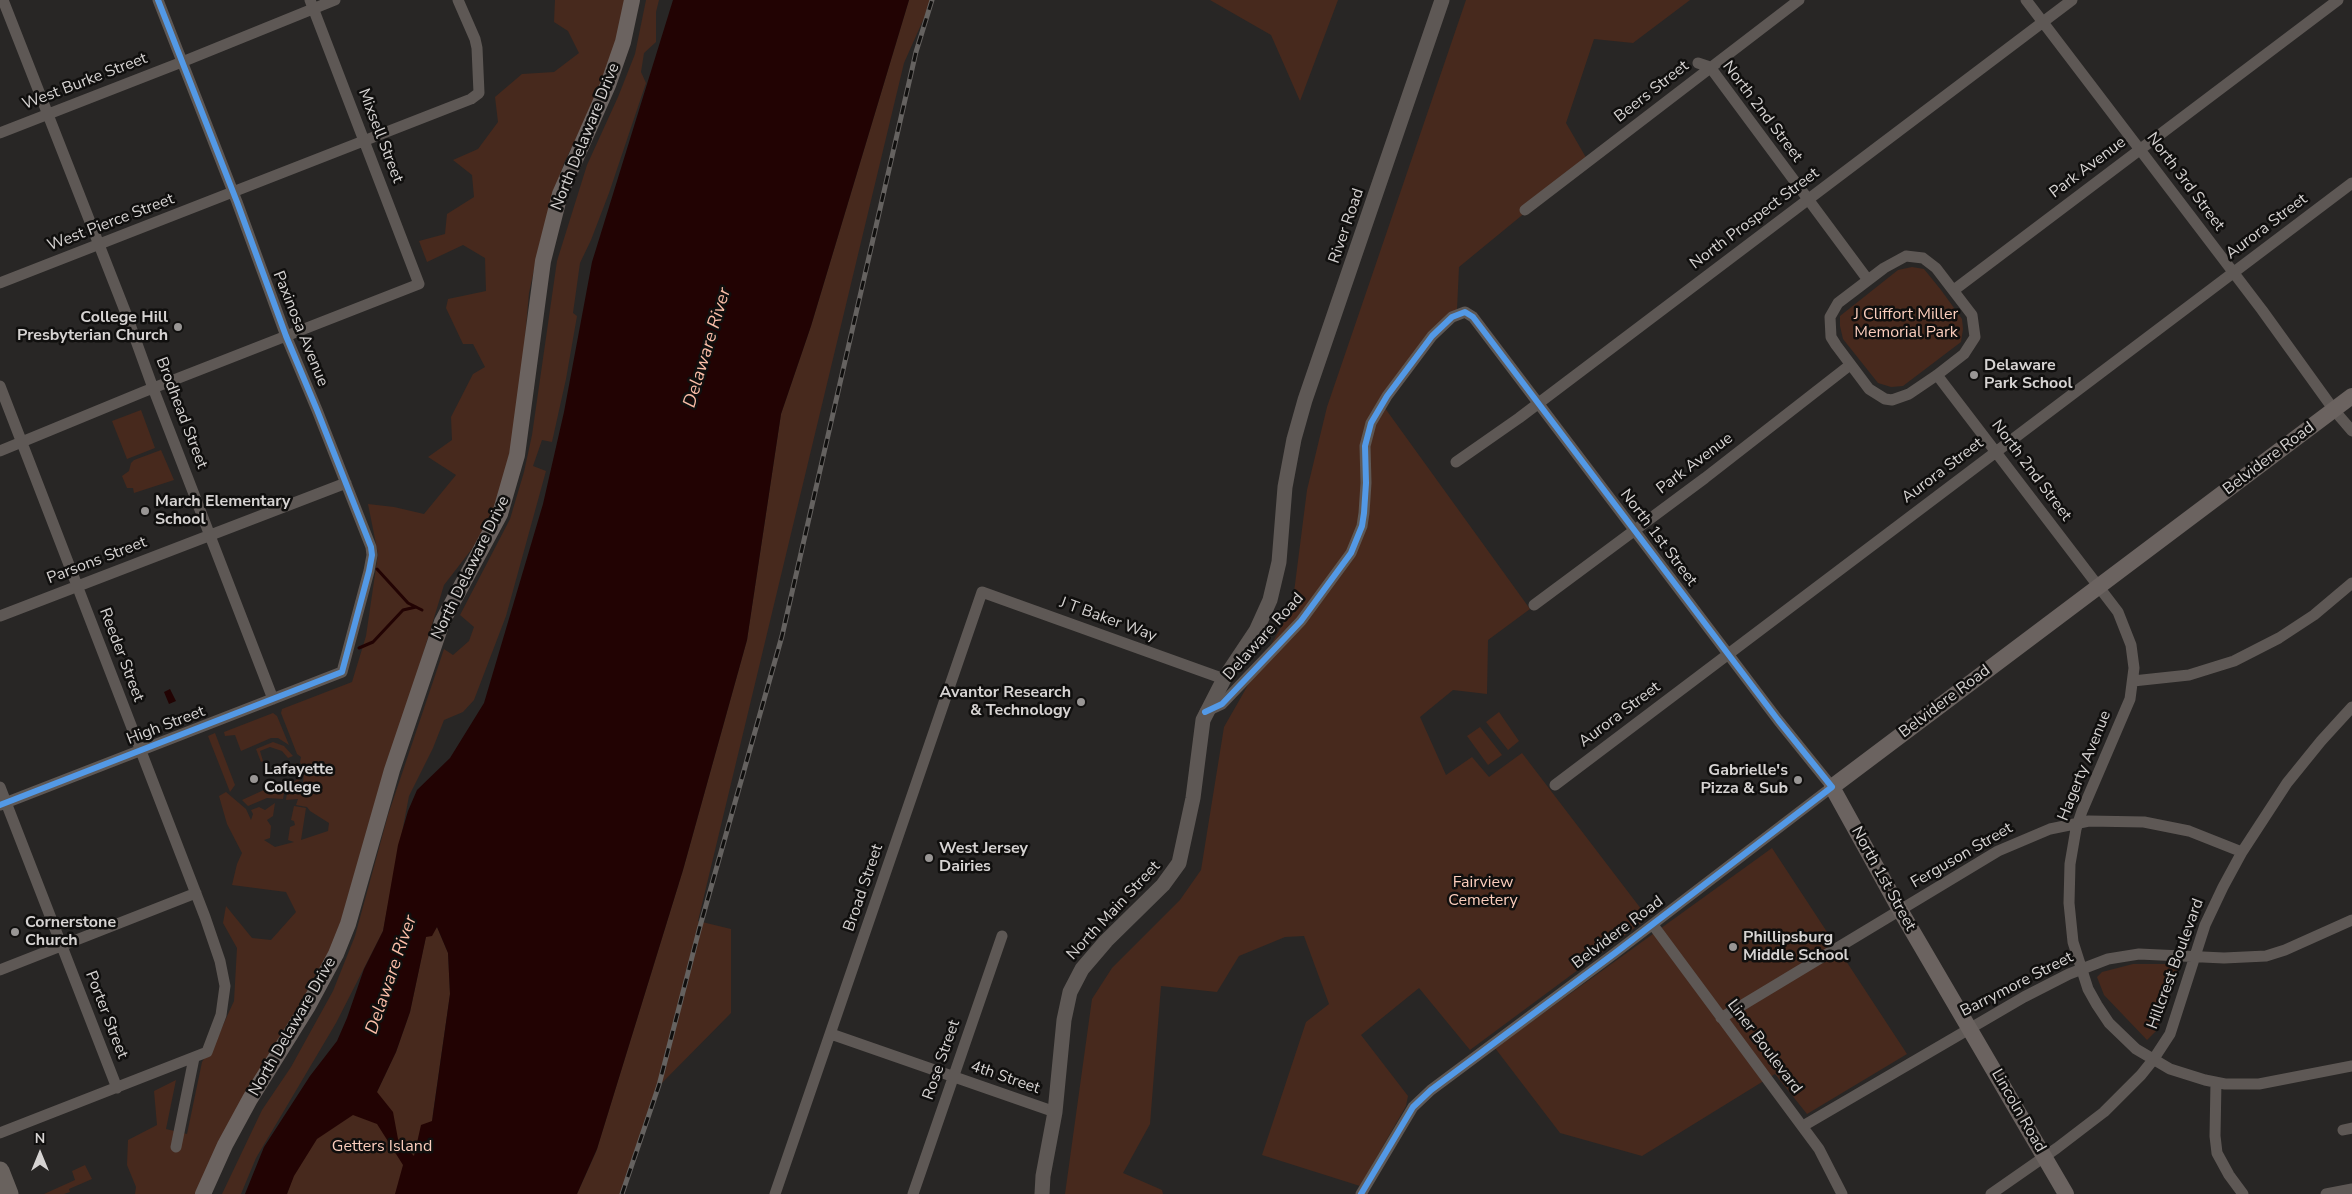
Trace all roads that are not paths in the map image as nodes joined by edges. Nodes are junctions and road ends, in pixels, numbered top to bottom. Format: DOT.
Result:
graph roads {
  1 [pos="3,0"];
  2 [pos="158,0"];
  3 [pos="335,0"];
  4 [pos="458,0"];
  5 [pos="632,0"];
  6 [pos="1442,0"];
  7 [pos="1799,0"];
  8 [pos="2026,0"];
  9 [pos="2072,0"];
  10 [pos="2338,0"];
  11 [pos="312,4"];
  12 [pos="2043,22"];
  13 [pos="182,62"];
  14 [pos="1698,63"];
  15 [pos="1710,68"];
  16 [pos="48,114"];
  17 [pos="0,133"];
  18 [pos="365,142"];
  19 [pos="2139,149"];
  20 [pos="2352,183"];
  21 [pos="233,194"];
  22 [pos="1807,200"];
  23 [pos="1525,210"];
  24 [pos="99,245"];
  25 [pos="2233,273"];
  26 [pos="1868,280"];
  27 [pos="0,283"];
  28 [pos="1954,290"];
  29 [pos="1460,313"];
  30 [pos="286,336"];
  31 [pos="1850,365"];
  32 [pos="1937,375"];
  33 [pos="0,386"];
  34 [pos="153,388"];
  35 [pos="2352,396"];
  36 [pos="1538,403"];
  37 [pos="2334,410"];
  38 [pos="2352,431"];
  39 [pos="22,442"];
  40 [pos="0,451"];
  41 [pos="1996,452"];
  42 [pos="1456,462"];
  43 [pos="346,483"];
  44 [pos="1634,530"];
  45 [pos="210,535"];
  46 [pos="2352,583"];
  47 [pos="78,586"];
  48 [pos="2098,586"];
  49 [pos="982,592"];
  50 [pos="1534,606"];
  51 [pos="0,616"];
  52 [pos="1728,654"];
  53 [pos="342,672"];
  54 [pos="1224,679"];
  55 [pos="2133,681"];
  56 [pos="273,699"];
  57 [pos="2352,707"];
  58 [pos="1206,712"];
  59 [pos="141,750"];
  60 [pos="1555,785"];
  61 [pos="0,787"];
  62 [pos="1832,787"];
  63 [pos="3,804"];
  64 [pos="2078,823"];
  65 [pos="2242,852"];
  66 [pos="196,893"];
  67 [pos="1900,910"];
  68 [pos="2352,920"];
  69 [pos="1652,925"];
  70 [pos="1002,936"];
  71 [pos="62,946"];
  72 [pos="2195,956"];
  73 [pos="0,970"];
  74 [pos="2081,970"];
  75 [pos="1721,1018"];
  76 [pos="1969,1028"];
  77 [pos="830,1034"];
  78 [pos="194,1058"];
  79 [pos="2152,1060"];
  80 [pos="2352,1066"];
  81 [pos="954,1077"];
  82 [pos="2216,1082"];
  83 [pos="117,1088"];
  84 [pos="1055,1112"];
  85 [pos="1803,1126"];
  86 [pos="0,1133"];
  87 [pos="176,1147"];
  88 [pos="2044,1156"];
  89 [pos="0,1171"];
  90 [pos="2352,1189"];
  91 [pos="1362,1193"];
  92 [pos="9,1194"];
  93 [pos="202,1194"];
  94 [pos="775,1194"];
  95 [pos="913,1194"];
  96 [pos="1042,1194"];
  97 [pos="1842,1194"];
  98 [pos="1990,1194"];
  99 [pos="2066,1194"];
  100 [pos="2243,1194"];
  101 [pos="2326,1194"];
  1 -- 16 [label="street, Brodhead Street"];
  2 -- 13 [label="street, Paxinosa Avenue"];
  3 -- 11 [label="street, West Burke Street"];
  4 -- 18 [label="street, West Pierce Street"];
  5 -- 93 [label="main road, North Delaware Drive"];
  6 -- 54 [label="street, River Road"];
  7 -- 15 [label="street, Beers Street"];
  8 -- 12 [label="street, North 3rd Street"];
  9 -- 12 [label="street, North Prospect Street"];
  10 -- 19 [label="street, Park Avenue"];
  11 -- 13 [label="street, West Burke Street"];
  11 -- 18 [label="street, Mixsell Street"];
  12 -- 19 [label="street, North 3rd Street"];
  12 -- 22 [label="street, North Prospect Street"];
  13 -- 16 [label="street, West Burke Street"];
  13 -- 21 [label="street, Paxinosa Avenue"];
  14 -- 15 [label="street, North 2nd Street"];
  15 -- 22 [label="street, North 2nd Street"];
  15 -- 23 [label="street, Beers Street"];
  16 -- 17 [label="street, West Burke Street"];
  16 -- 24 [label="street, Brodhead Street"];
  18 -- 21 [label="street, West Pierce Street"];
  18 -- 30 [label="street, Mixsell Street"];
  19 -- 25 [label="street, North 3rd Street"];
  19 -- 28 [label="street, Park Avenue"];
  20 -- 25 [label="street, Aurora Street"];
  21 -- 24 [label="street, West Pierce Street"];
  21 -- 30 [label="street, Paxinosa Avenue"];
  22 -- 26 [label="street, North 2nd Street"];
  22 -- 36 [label="street, North Prospect Street"];
  24 -- 27 [label="street, West Pierce Street"];
  24 -- 34 [label="street, Brodhead Street"];
  25 -- 37 [label="street, North 3rd Street"];
  25 -- 41 [label="street, Aurora Street"];
  26 -- 28 [label="street"];
  26 -- 31 [label="street"];
  28 -- 32 [label="street"];
  29 -- 36 [label="street, North 1st Street"];
  29 -- 58 [label="street, Delaware Road"];
  30 -- 34 [label="street"];
  30 -- 43 [label="street, Paxinosa Avenue"];
  31 -- 32 [label="street"];
  31 -- 44 [label="street, Park Avenue"];
  32 -- 41 [label="street, North 2nd Street"];
  33 -- 39 [label="street, Reeder Street"];
  34 -- 39 [label="street"];
  34 -- 45 [label="street, Brodhead Street"];
  35 -- 37 [label="main road, Belvidere Road"];
  36 -- 42 [label="street, North Prospect Street"];
  36 -- 44 [label="street, North 1st Street"];
  37 -- 38 [label="street, North 3rd Street"];
  37 -- 48 [label="main road, Belvidere Road"];
  39 -- 40 [label="street"];
  39 -- 47 [label="street, Reeder Street"];
  41 -- 48 [label="street, North 2nd Street"];
  41 -- 52 [label="street, Aurora Street"];
  43 -- 45 [label="street, Parsons Street"];
  43 -- 53 [label="street, Paxinosa Avenue"];
  44 -- 50 [label="street, Park Avenue"];
  44 -- 52 [label="street, North 1st Street"];
  45 -- 47 [label="street, Parsons Street"];
  45 -- 56 [label="street, Brodhead Street"];
  46 -- 55 [label="street"];
  47 -- 51 [label="street, Parsons Street"];
  47 -- 59 [label="street, Reeder Street"];
  48 -- 55 [label="street, Hagerty Avenue"];
  48 -- 62 [label="main road, Belvidere Road"];
  49 -- 54 [label="street, J T Baker Way"];
  49 -- 77 [label="street, Broad Street"];
  52 -- 60 [label="street, Aurora Street"];
  52 -- 62 [label="street, North 1st Street"];
  53 -- 56 [label="street, High Street"];
  54 -- 58 [label="street, North Main Street"];
  55 -- 64 [label="street, Hagerty Avenue"];
  56 -- 59 [label="street, High Street"];
  57 -- 65 [label="street, Hillcrest Boulevard"];
  58 -- 84 [label="street, North Main Street"];
  59 -- 63 [label="street, High Street"];
  59 -- 66 [label="street, Reeder Street"];
  61 -- 63 [label="street, Porter Street"];
  62 -- 67 [label="main road, North 1st Street"];
  62 -- 69 [label="street, Belvidere Road"];
  63 -- 71 [label="street, Porter Street"];
  64 -- 65 [label="street, Ferguson Street"];
  64 -- 67 [label="street, Ferguson Street"];
  64 -- 74 [label="street, Hagerty Avenue"];
  65 -- 72 [label="street, Hillcrest Boulevard"];
  66 -- 71 [label="street"];
  66 -- 78 [label="street, Reeder Street"];
  67 -- 75 [label="street, Ferguson Street"];
  67 -- 76 [label="main road, North 1st Street"];
  68 -- 72 [label="street, Barrymore Street"];
  69 -- 75 [label="street, Liner Boulevard"];
  69 -- 91 [label="street, Belvidere Road"];
  70 -- 81 [label="street, Rose Street"];
  71 -- 73 [label="street"];
  71 -- 83 [label="street, Porter Street"];
  72 -- 74 [label="street, Barrymore Street"];
  72 -- 79 [label="street, Hillcrest Boulevard"];
  74 -- 76 [label="street, Barrymore Street"];
  74 -- 79 [label="street, Hagerty Avenue"];
  75 -- 85 [label="street, Liner Boulevard"];
  76 -- 85 [label="street, Barrymore Street"];
  76 -- 88 [label="main road, Lincoln Road"];
  77 -- 81 [label="street, 4th Street"];
  77 -- 94 [label="street, Broad Street"];
  78 -- 83 [label="street"];
  78 -- 87 [label="street"];
  79 -- 82 [label="street, Hagerty Avenue"];
  79 -- 88 [label="street, Hillcrest Boulevard"];
  80 -- 82 [label="street, Hagerty Avenue"];
  81 -- 84 [label="street, 4th Street"];
  81 -- 95 [label="street, Rose Street"];
  82 -- 100 [label="street"];
  83 -- 86 [label="street"];
  84 -- 96 [label="street, North Main Street"];
  85 -- 97 [label="street, Liner Boulevard"];
  88 -- 98 [label="street, Hillcrest Boulevard"];
  88 -- 99 [label="main road, Lincoln Road"];
  89 -- 92 [label="main road"];
  90 -- 101 [label="street"];
}
